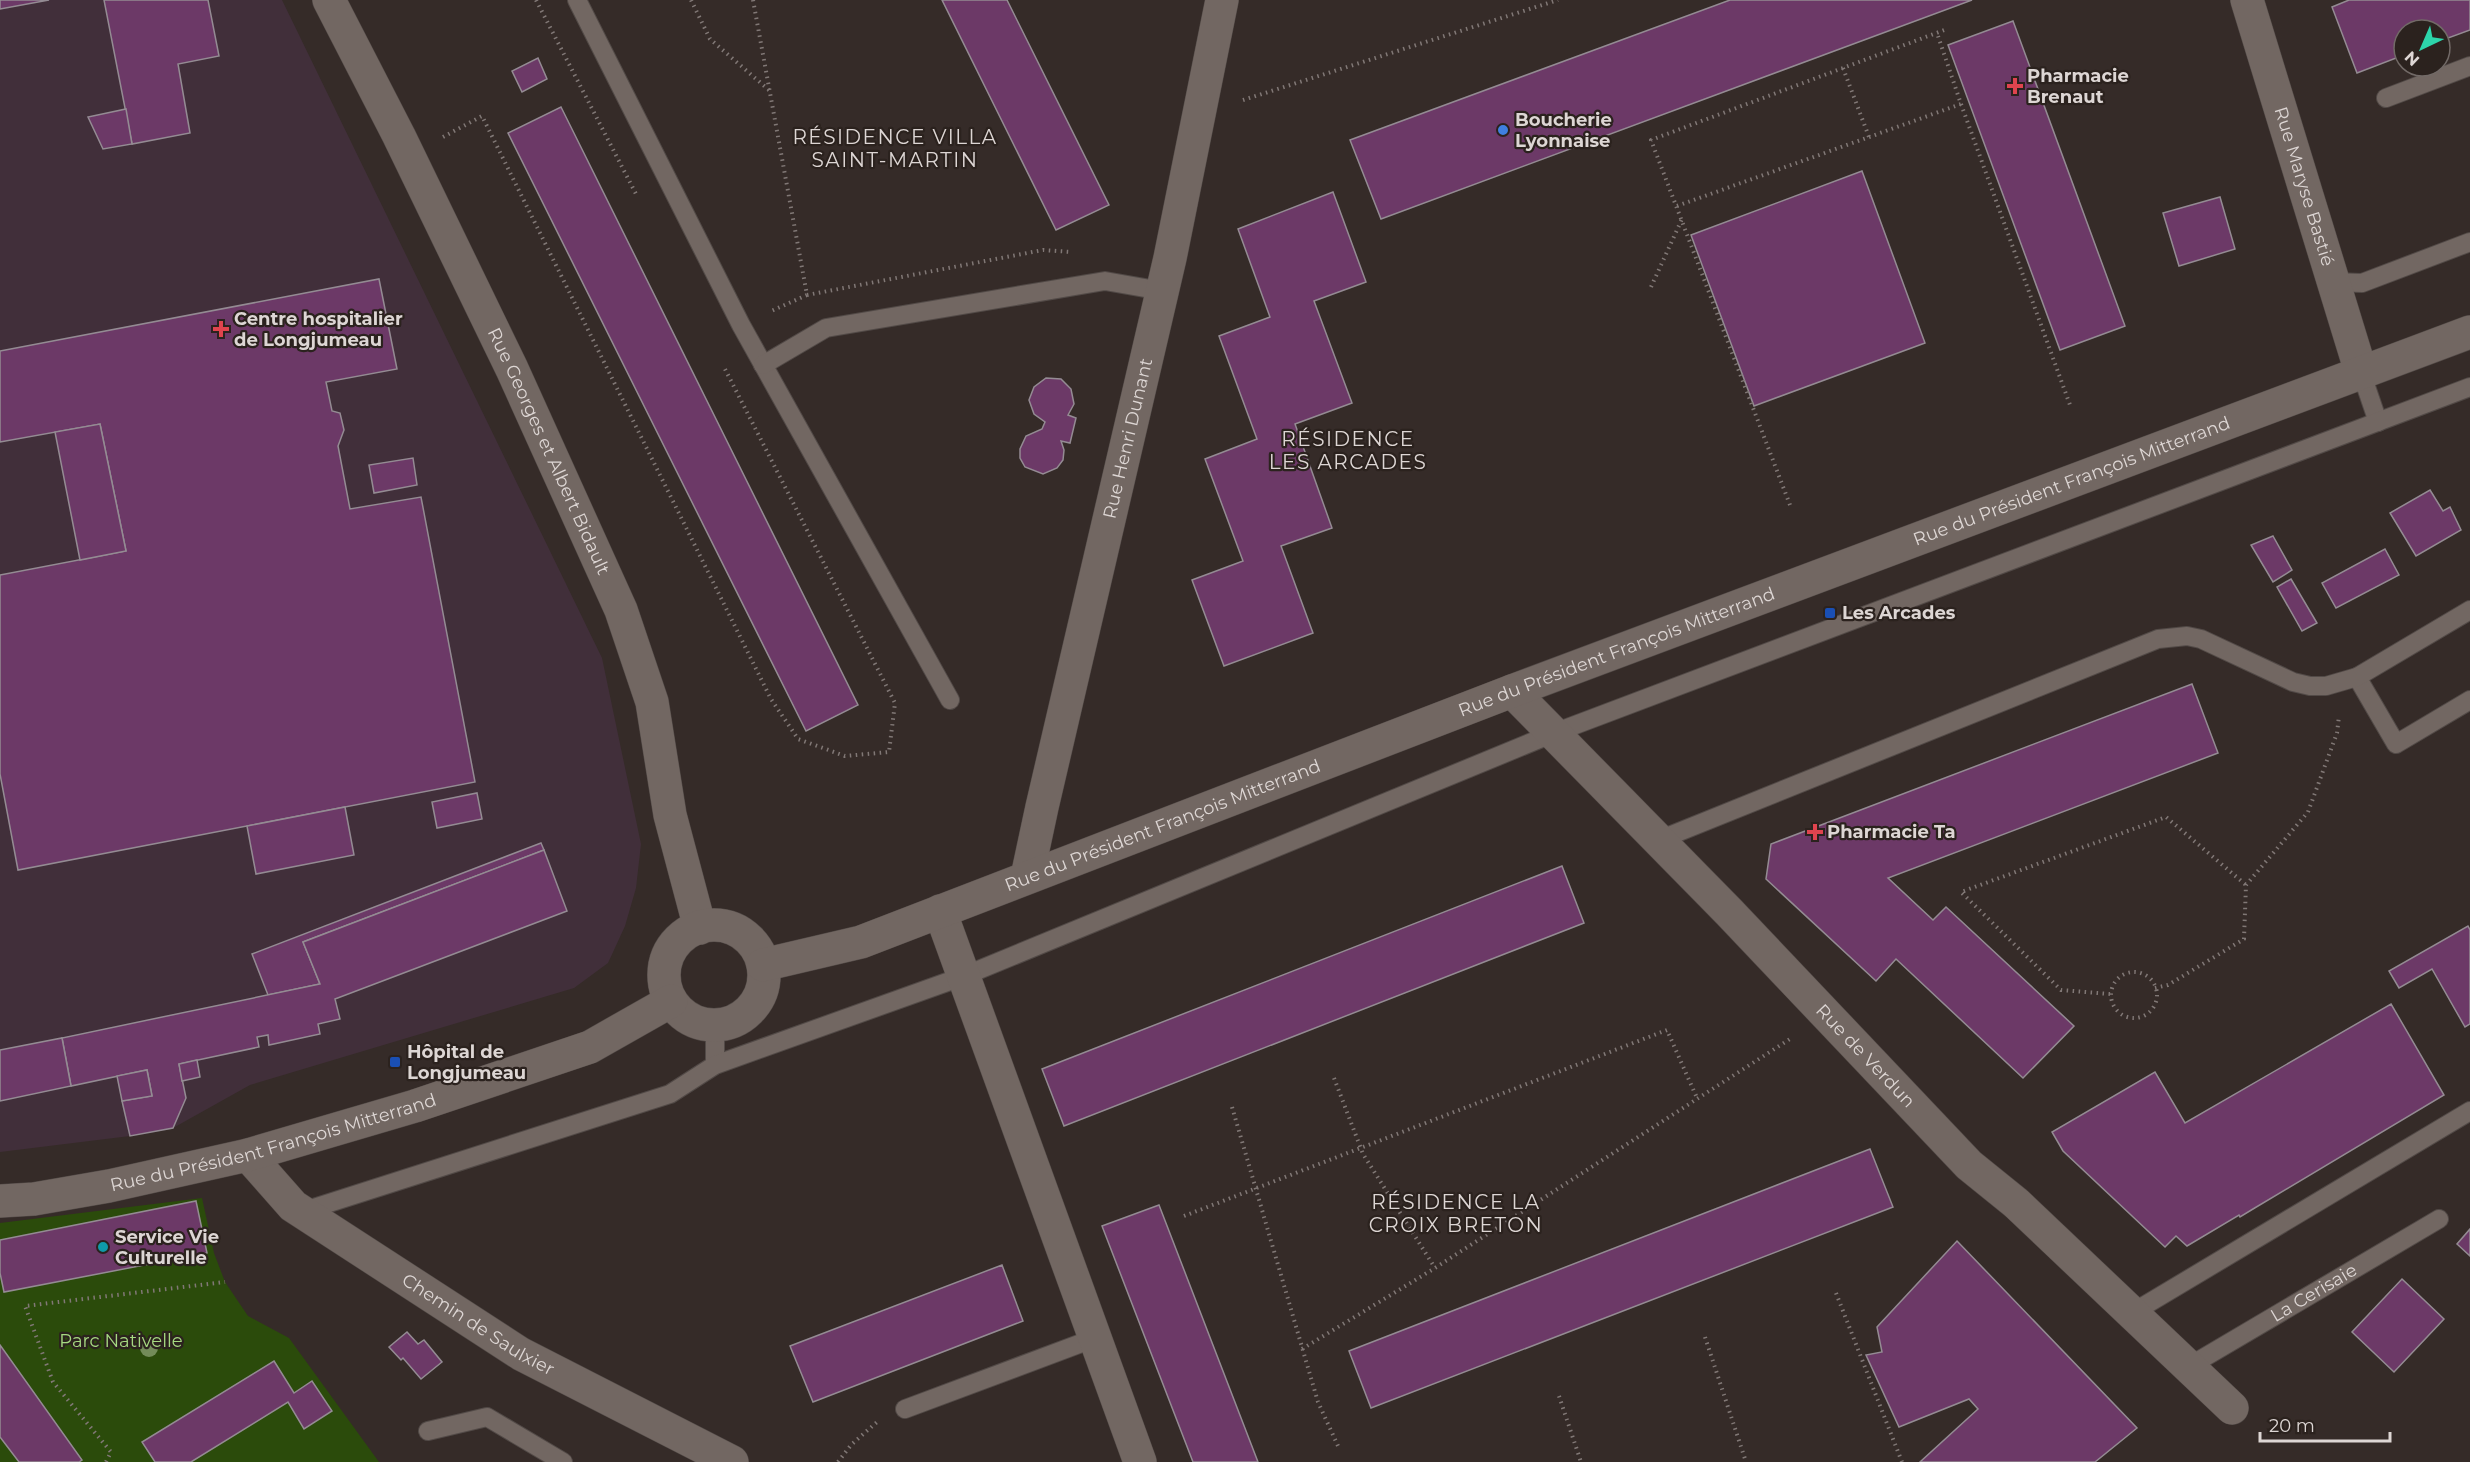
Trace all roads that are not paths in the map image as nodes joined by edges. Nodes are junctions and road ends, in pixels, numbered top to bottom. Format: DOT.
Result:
graph roads {
  1 [pos="328,0"];
  2 [pos="578,0"];
  3 [pos="1222,0"];
  4 [pos="2247,0"];
  5 [pos="2470,66"];
  6 [pos="2386,98"];
  7 [pos="2470,242"];
  8 [pos="2332,282"];
  9 [pos="1162,291"];
  10 [pos="2470,332"];
  11 [pos="763,365"];
  12 [pos="2361,372"];
  13 [pos="2470,387"];
  14 [pos="2378,422"];
  15 [pos="2470,610"];
  16 [pos="2350,680"];
  17 [pos="1512,691"];
  18 [pos="950,699"];
  19 [pos="2470,700"];
  20 [pos="1554,734"];
  21 [pos="1659,840"];
  22 [pos="1028,877"];
  23 [pos="940,911"];
  24 [pos="700,928"];
  25 [pos="763,965"];
  26 [pos="964,976"];
  27 [pos="671,1001"];
  28 [pos="715,1026"];
  29 [pos="715,1065"];
  30 [pos="2470,1110"];
  31 [pos="248,1155"];
  32 [pos="0,1201"];
  33 [pos="301,1212"];
  34 [pos="2439,1219"];
  35 [pos="2132,1313"];
  36 [pos="1095,1338"];
  37 [pos="2188,1366"];
  38 [pos="2232,1408"];
  39 [pos="905,1409"];
  40 [pos="428,1431"];
  41 [pos="716,1458"];
  42 [pos="563,1462"];
  43 [pos="1140,1462"];
  1 -- 24 [label="street, Rue Georges et Albert Bidault"];
  2 -- 11 [label="lane"];
  3 -- 9 [label="street, Rue Henri Dunant"];
  4 -- 8 [label="street, Rue Maryse Bastié"];
  5 -- 6 [label="lane"];
  7 -- 8 [label="lane"];
  8 -- 12 [label="street, Rue Maryse Bastié"];
  9 -- 11 [label="lane"];
  9 -- 22 [label="street, Rue Henri Dunant"];
  10 -- 12 [label="street, Rue du Président François Mitterrand"];
  11 -- 18 [label="lane"];
  12 -- 14 [label="lane"];
  12 -- 17 [label="street, Rue du Président François Mitterrand"];
  13 -- 14 [label="lane"];
  14 -- 20 [label="lane"];
  15 -- 16 [label="lane"];
  16 -- 19 [label="lane"];
  16 -- 21 [label="lane"];
  17 -- 20 [label="street, Rue de Verdun"];
  17 -- 22 [label="street, Rue du Président François Mitterrand"];
  20 -- 21 [label="street, Rue de Verdun"];
  20 -- 26 [label="lane"];
  21 -- 35 [label="street, Rue de Verdun"];
  22 -- 23 [label="street, Rue du Président François Mitterrand"];
  23 -- 25 [label="street, Rue du Président François Mitterrand"];
  23 -- 26 [label="street"];
  24 -- 25 [label="street"];
  24 -- 27 [label="street"];
  25 -- 28 [label="street"];
  26 -- 29 [label="lane"];
  26 -- 36 [label="street"];
  27 -- 28 [label="street"];
  27 -- 31 [label="street, Rue du Président François Mitterrand"];
  28 -- 29 [label="lane"];
  29 -- 33 [label="lane"];
  30 -- 35 [label="lane"];
  31 -- 32 [label="street, Rue du Président François Mitterrand"];
  31 -- 33 [label="street, Chemin de Saulxier"];
  33 -- 41 [label="street, Chemin de Saulxier"];
  34 -- 37 [label="lane, La Cerisaie"];
  35 -- 37 [label="street, Rue de Verdun"];
  36 -- 39 [label="lane"];
  36 -- 43 [label="street"];
  37 -- 38 [label="street, Rue de Verdun"];
  40 -- 42 [label="lane"];
}
